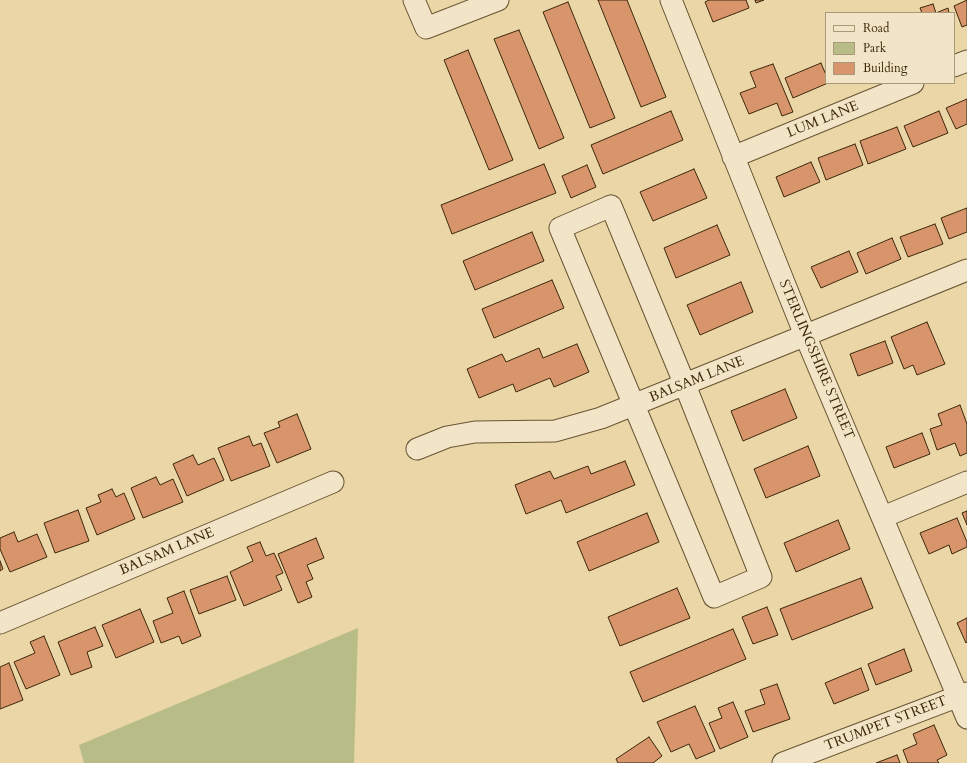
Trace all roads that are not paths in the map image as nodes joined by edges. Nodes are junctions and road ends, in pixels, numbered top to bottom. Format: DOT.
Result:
graph roads {
  1 [pos="414,0"];
  2 [pos="498,0"];
  3 [pos="671,0"];
  4 [pos="967,61"];
  5 [pos="955,66"];
  6 [pos="912,84"];
  7 [pos="733,157"];
  8 [pos="967,270"];
  9 [pos="805,335"];
  10 [pos="685,385"];
  11 [pos="634,405"];
  12 [pos="417,449"];
  13 [pos="333,482"];
  14 [pos="967,482"];
  15 [pos="882,517"];
  16 [pos="0,623"];
  17 [pos="963,694"];
  18 [pos="967,718"];
  19 [pos="783,763"];
  1 -- 2 [label="street"];
  3 -- 7 [label="street, STERLINGSHIRE STREET"];
  4 -- 5 [label="street"];
  6 -- 7 [label="street, LUM LANE"];
  7 -- 9 [label="street, STERLINGSHIRE STREET"];
  8 -- 9 [label="street, BALSAM LANE"];
  9 -- 10 [label="street, BALSAM LANE"];
  9 -- 15 [label="street, STERLINGSHIRE STREET"];
  10 -- 11 [label="street, BALSAM LANE"];
  10 -- 11 [label="street"];
  10 -- 11 [label="street"];
  11 -- 12 [label="street, BALSAM LANE"];
  13 -- 16 [label="street, BALSAM LANE"];
  14 -- 15 [label="street"];
  15 -- 17 [label="street, STERLINGSHIRE STREET"];
  17 -- 18 [label="street, STERLINGSHIRE STREET"];
  17 -- 19 [label="street, TRUMPET STREET"];
}
